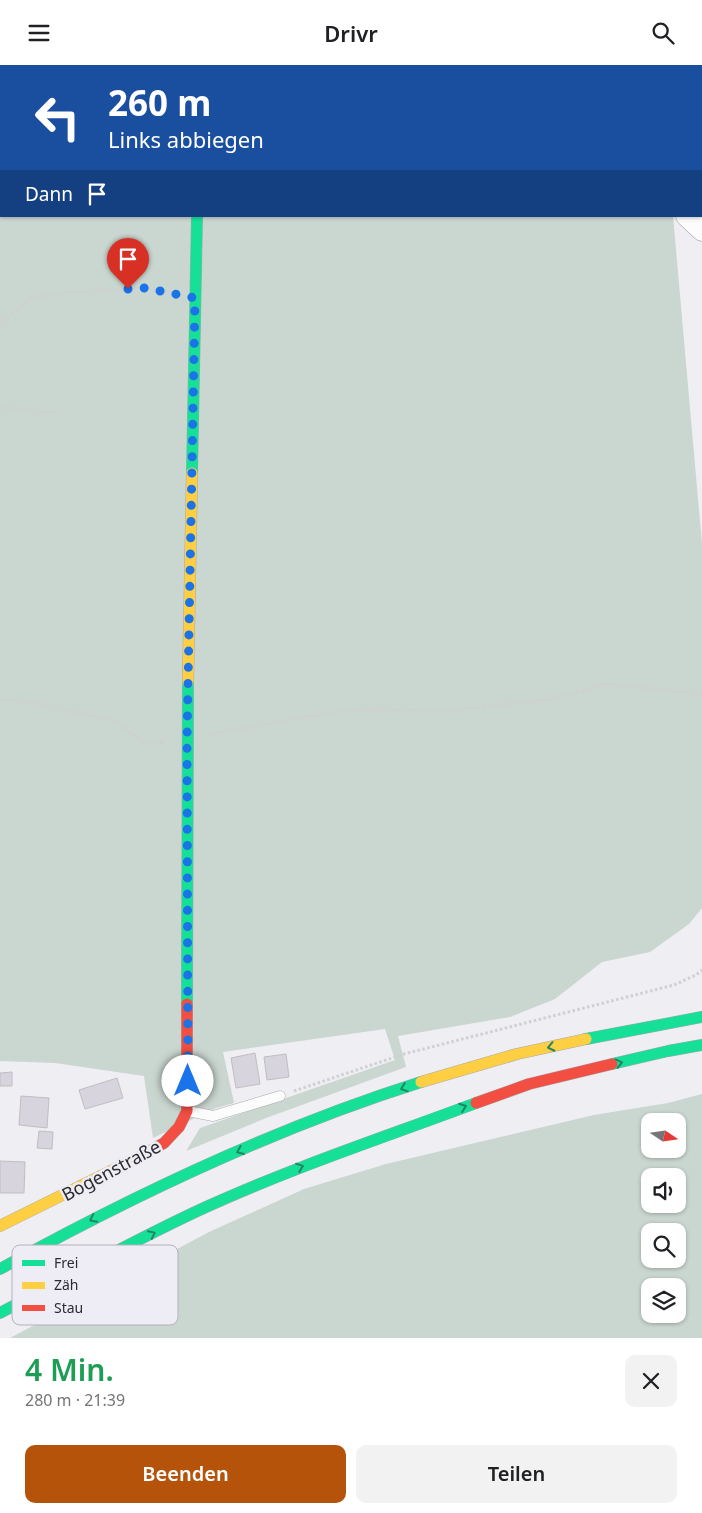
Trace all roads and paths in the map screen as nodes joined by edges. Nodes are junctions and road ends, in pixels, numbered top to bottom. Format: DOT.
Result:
graph roads {
  1 [pos="197,217"];
  2 [pos="687,217"];
  3 [pos="702,231"];
  4 [pos="195,298"];
  5 [pos="0,324"];
  6 [pos="0,407"];
  7 [pos="54,413"];
  8 [pos="702,693"];
  9 [pos="0,699"];
  10 [pos="187,741"];
  11 [pos="702,970"];
  12 [pos="691,1007"];
  13 [pos="702,1017"];
  14 [pos="667,1022"];
  15 [pos="702,1045"];
  16 [pos="668,1051"];
  17 [pos="685,1058"];
  18 [pos="280,1096"];
  19 [pos="187,1111"];
  20 [pos="0,1226"];
  21 [pos="44,1245"];
  22 [pos="128,1245"];
  23 [pos="12,1262"];
  24 [pos="0,1269"];
  25 [pos="12,1307"];
  26 [pos="0,1313"];
  1 -- 4 [label="main road, Bogenstraße"];
  2 -- 3 [label="street"];
  4 -- 5 [label="path"];
  4 -- 10 [label="main road, Bogenstraße"];
  6 -- 7 [label="path"];
  8 -- 10 [label="path"];
  9 -- 10 [label="path"];
  10 -- 19 [label="main road, Bogenstraße"];
  11 -- 18 [label="path"];
  12 -- 14 [label="main road"];
  13 -- 14 [label="main road"];
  14 -- 21 [label="main road, one-way"];
  15 -- 16 [label="main road"];
  16 -- 17 [label="main road"];
  22 -- 16 [label="main road, one-way"];
  18 -- 19 [label="lane"];
  19 -- 20 [label="main road, Bogenstraße"];
  23 -- 24 [label="main road, one-way"];
  26 -- 25 [label="main road, one-way"];
}
